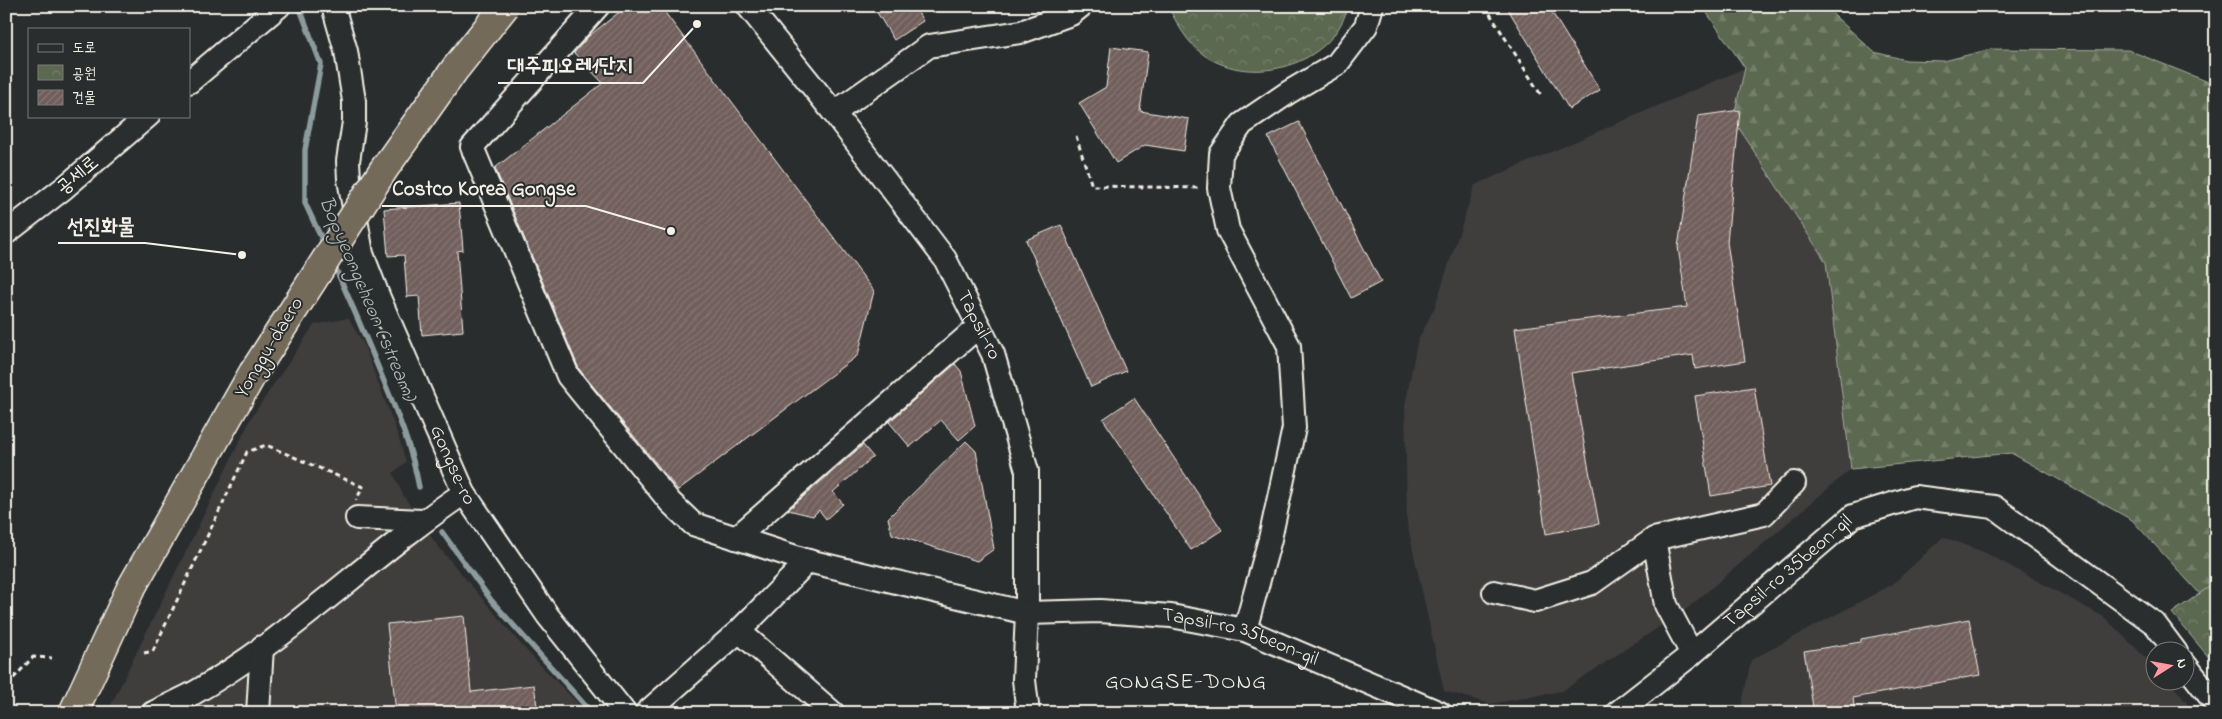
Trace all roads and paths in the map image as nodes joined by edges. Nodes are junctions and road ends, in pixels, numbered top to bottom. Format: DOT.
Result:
graph roads {
  1 [pos="280,6"];
  2 [pos="333,6"];
  3 [pos="505,6"];
  4 [pos="598,6"];
  5 [pos="748,6"];
  6 [pos="1081,6"];
  7 [pos="1372,6"];
  8 [pos="1485,6"];
  9 [pos="190,81"];
  10 [pos="1541,95"];
  11 [pos="834,112"];
  12 [pos="146,118"];
  13 [pos="1076,136"];
  14 [pos="1219,188"];
  15 [pos="6,233"];
  16 [pos="979,326"];
  17 [pos="1794,483"];
  18 [pos="464,493"];
  19 [pos="357,513"];
  20 [pos="422,521"];
  21 [pos="736,538"];
  22 [pos="1654,539"];
  23 [pos="808,562"];
  24 [pos="1494,592"];
  25 [pos="1027,613"];
  26 [pos="1245,630"];
  27 [pos="739,631"];
  28 [pos="2168,642"];
  29 [pos="262,648"];
  30 [pos="144,653"];
  31 [pos="1692,654"];
  32 [pos="52,658"];
  33 [pos="2194,676"];
  34 [pos="6,683"];
  35 [pos="2216,704"];
  36 [pos="73,713"];
  37 [pos="153,713"];
  38 [pos="258,713"];
  39 [pos="624,713"];
  40 [pos="646,713"];
  41 [pos="834,713"];
  42 [pos="1028,713"];
  43 [pos="1440,713"];
  44 [pos="1617,713"];
  1 -- 9 [label="street"];
  2 -- 18 [label="street, Gongse-ro"];
  3 -- 36 [label="highway, Yonggu-daero, bridge"];
  4 -- 21 [label="street, Tapsil-ro 35beon-gil"];
  5 -- 11 [label="street, Tapsil-ro"];
  6 -- 11 [label="street"];
  7 -- 14 [label="street"];
  8 -- 10 [label="path"];
  11 -- 16 [label="street, Tapsil-ro"];
  12 -- 15 [label="street, 공세로"];
  13 -- 14 [label="path"];
  14 -- 26 [label="street"];
  16 -- 21 [label="street"];
  16 -- 25 [label="street, Tapsil-ro"];
  17 -- 22 [label="street"];
  18 -- 20 [label="street"];
  18 -- 39 [label="street, Gongse-ro"];
  19 -- 20 [label="street"];
  19 -- 30 [label="path"];
  20 -- 29 [label="street"];
  21 -- 23 [label="street, Tapsil-ro 35beon-gil"];
  22 -- 24 [label="street"];
  22 -- 31 [label="street"];
  23 -- 25 [label="street, Tapsil-ro 35beon-gil"];
  23 -- 27 [label="street"];
  25 -- 26 [label="street, Tapsil-ro 35beon-gil"];
  25 -- 42 [label="street, Tapsil-ro"];
  26 -- 43 [label="street, Tapsil-ro 35beon-gil"];
  27 -- 40 [label="street"];
  27 -- 41 [label="street"];
  28 -- 31 [label="street, Tapsil-ro 35beon-gil"];
  29 -- 37 [label="street"];
  29 -- 38 [label="street"];
  31 -- 44 [label="street, Tapsil-ro 35beon-gil"];
  32 -- 34 [label="path"];
  33 -- 35 [label="street"];
}
